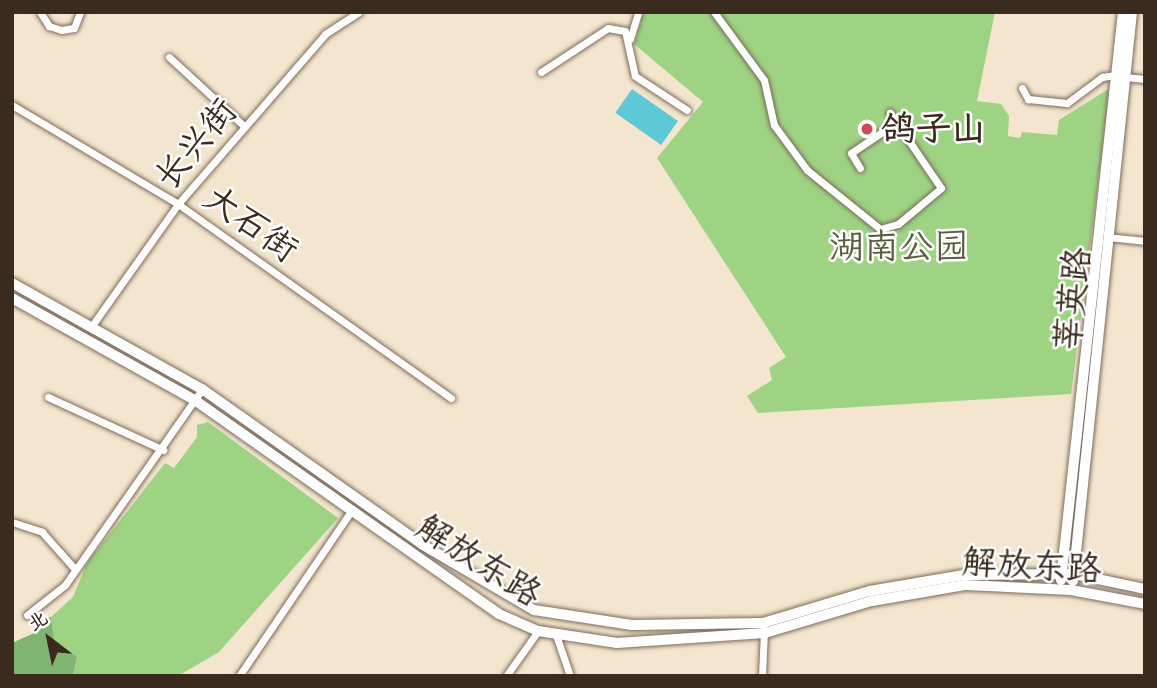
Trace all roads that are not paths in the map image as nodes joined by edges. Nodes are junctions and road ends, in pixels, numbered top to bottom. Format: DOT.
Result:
graph roads {
  1 [pos="40,12"];
  2 [pos="80,12"];
  3 [pos="359,12"];
  4 [pos="638,12"];
  5 [pos="714,12"];
  6 [pos="1123,12"];
  7 [pos="1132,12"];
  8 [pos="630,39"];
  9 [pos="169,57"];
  10 [pos="541,72"];
  11 [pos="1120,76"];
  12 [pos="1145,79"];
  13 [pos="1022,88"];
  14 [pos="12,105"];
  15 [pos="687,110"];
  16 [pos="890,113"];
  17 [pos="897,122"];
  18 [pos="244,127"];
  19 [pos="860,168"];
  20 [pos="178,204"];
  21 [pos="1107,237"];
  22 [pos="1145,241"];
  23 [pos="12,283"];
  24 [pos="12,298"];
  25 [pos="91,327"];
  26 [pos="202,389"];
  27 [pos="48,397"];
  28 [pos="451,398"];
  29 [pos="196,401"];
  30 [pos="163,450"];
  31 [pos="353,509"];
  32 [pos="12,522"];
  33 [pos="74,568"];
  34 [pos="1062,574"];
  35 [pos="1074,574"];
  36 [pos="1058,589"];
  37 [pos="1145,589"];
  38 [pos="1071,590"];
  39 [pos="1145,604"];
  40 [pos="27,615"];
  41 [pos="764,628"];
  42 [pos="538,631"];
  43 [pos="556,635"];
  44 [pos="239,676"];
  45 [pos="506,676"];
  46 [pos="569,676"];
  47 [pos="762,676"];
  1 -- 2 [label="street"];
  3 -- 18 [label="street, 长兴街"];
  4 -- 8 [label="street"];
  5 -- 17 [label="street"];
  6 -- 11 [label="main road, 莘英路"];
  7 -- 11 [label="main road, 莘英路"];
  8 -- 10 [label="street"];
  8 -- 15 [label="street"];
  9 -- 18 [label="street"];
  11 -- 12 [label="street"];
  11 -- 13 [label="street"];
  11 -- 21 [label="main road, 莘英路"];
  11 -- 34 [label="main road, 莘英路"];
  14 -- 20 [label="street, 大石街"];
  16 -- 17 [label="street"];
  17 -- 19 [label="street"];
  18 -- 20 [label="street, 长兴街"];
  20 -- 25 [label="street, 长兴街"];
  20 -- 28 [label="street, 大石街"];
  21 -- 22 [label="street"];
  21 -- 35 [label="main road, 莘英路"];
  23 -- 25 [label="main road, 解放东路"];
  24 -- 29 [label="main road, 解放东路"];
  25 -- 26 [label="main road, 解放东路"];
  26 -- 29 [label="street"];
  26 -- 41 [label="main road, 解放东路"];
  27 -- 30 [label="street"];
  29 -- 30 [label="street"];
  29 -- 31 [label="main road, 解放东路"];
  30 -- 33 [label="street"];
  31 -- 42 [label="main road, 解放东路"];
  31 -- 44 [label="street"];
  32 -- 33 [label="street"];
  33 -- 40 [label="street"];
  34 -- 35 [label="main road, 解放东路"];
  34 -- 36 [label="main road, 莘英路"];
  34 -- 41 [label="main road, 解放东路"];
  35 -- 37 [label="main road, 解放东路"];
  35 -- 38 [label="main road, 莘英路"];
  36 -- 38 [label="main road, 解放东路"];
  36 -- 41 [label="main road, 解放东路"];
  38 -- 39 [label="main road, 解放东路"];
  41 -- 43 [label="main road, 解放东路"];
  41 -- 47 [label="street"];
  42 -- 43 [label="main road, 解放东路"];
  42 -- 45 [label="street"];
  43 -- 46 [label="street"];
}
